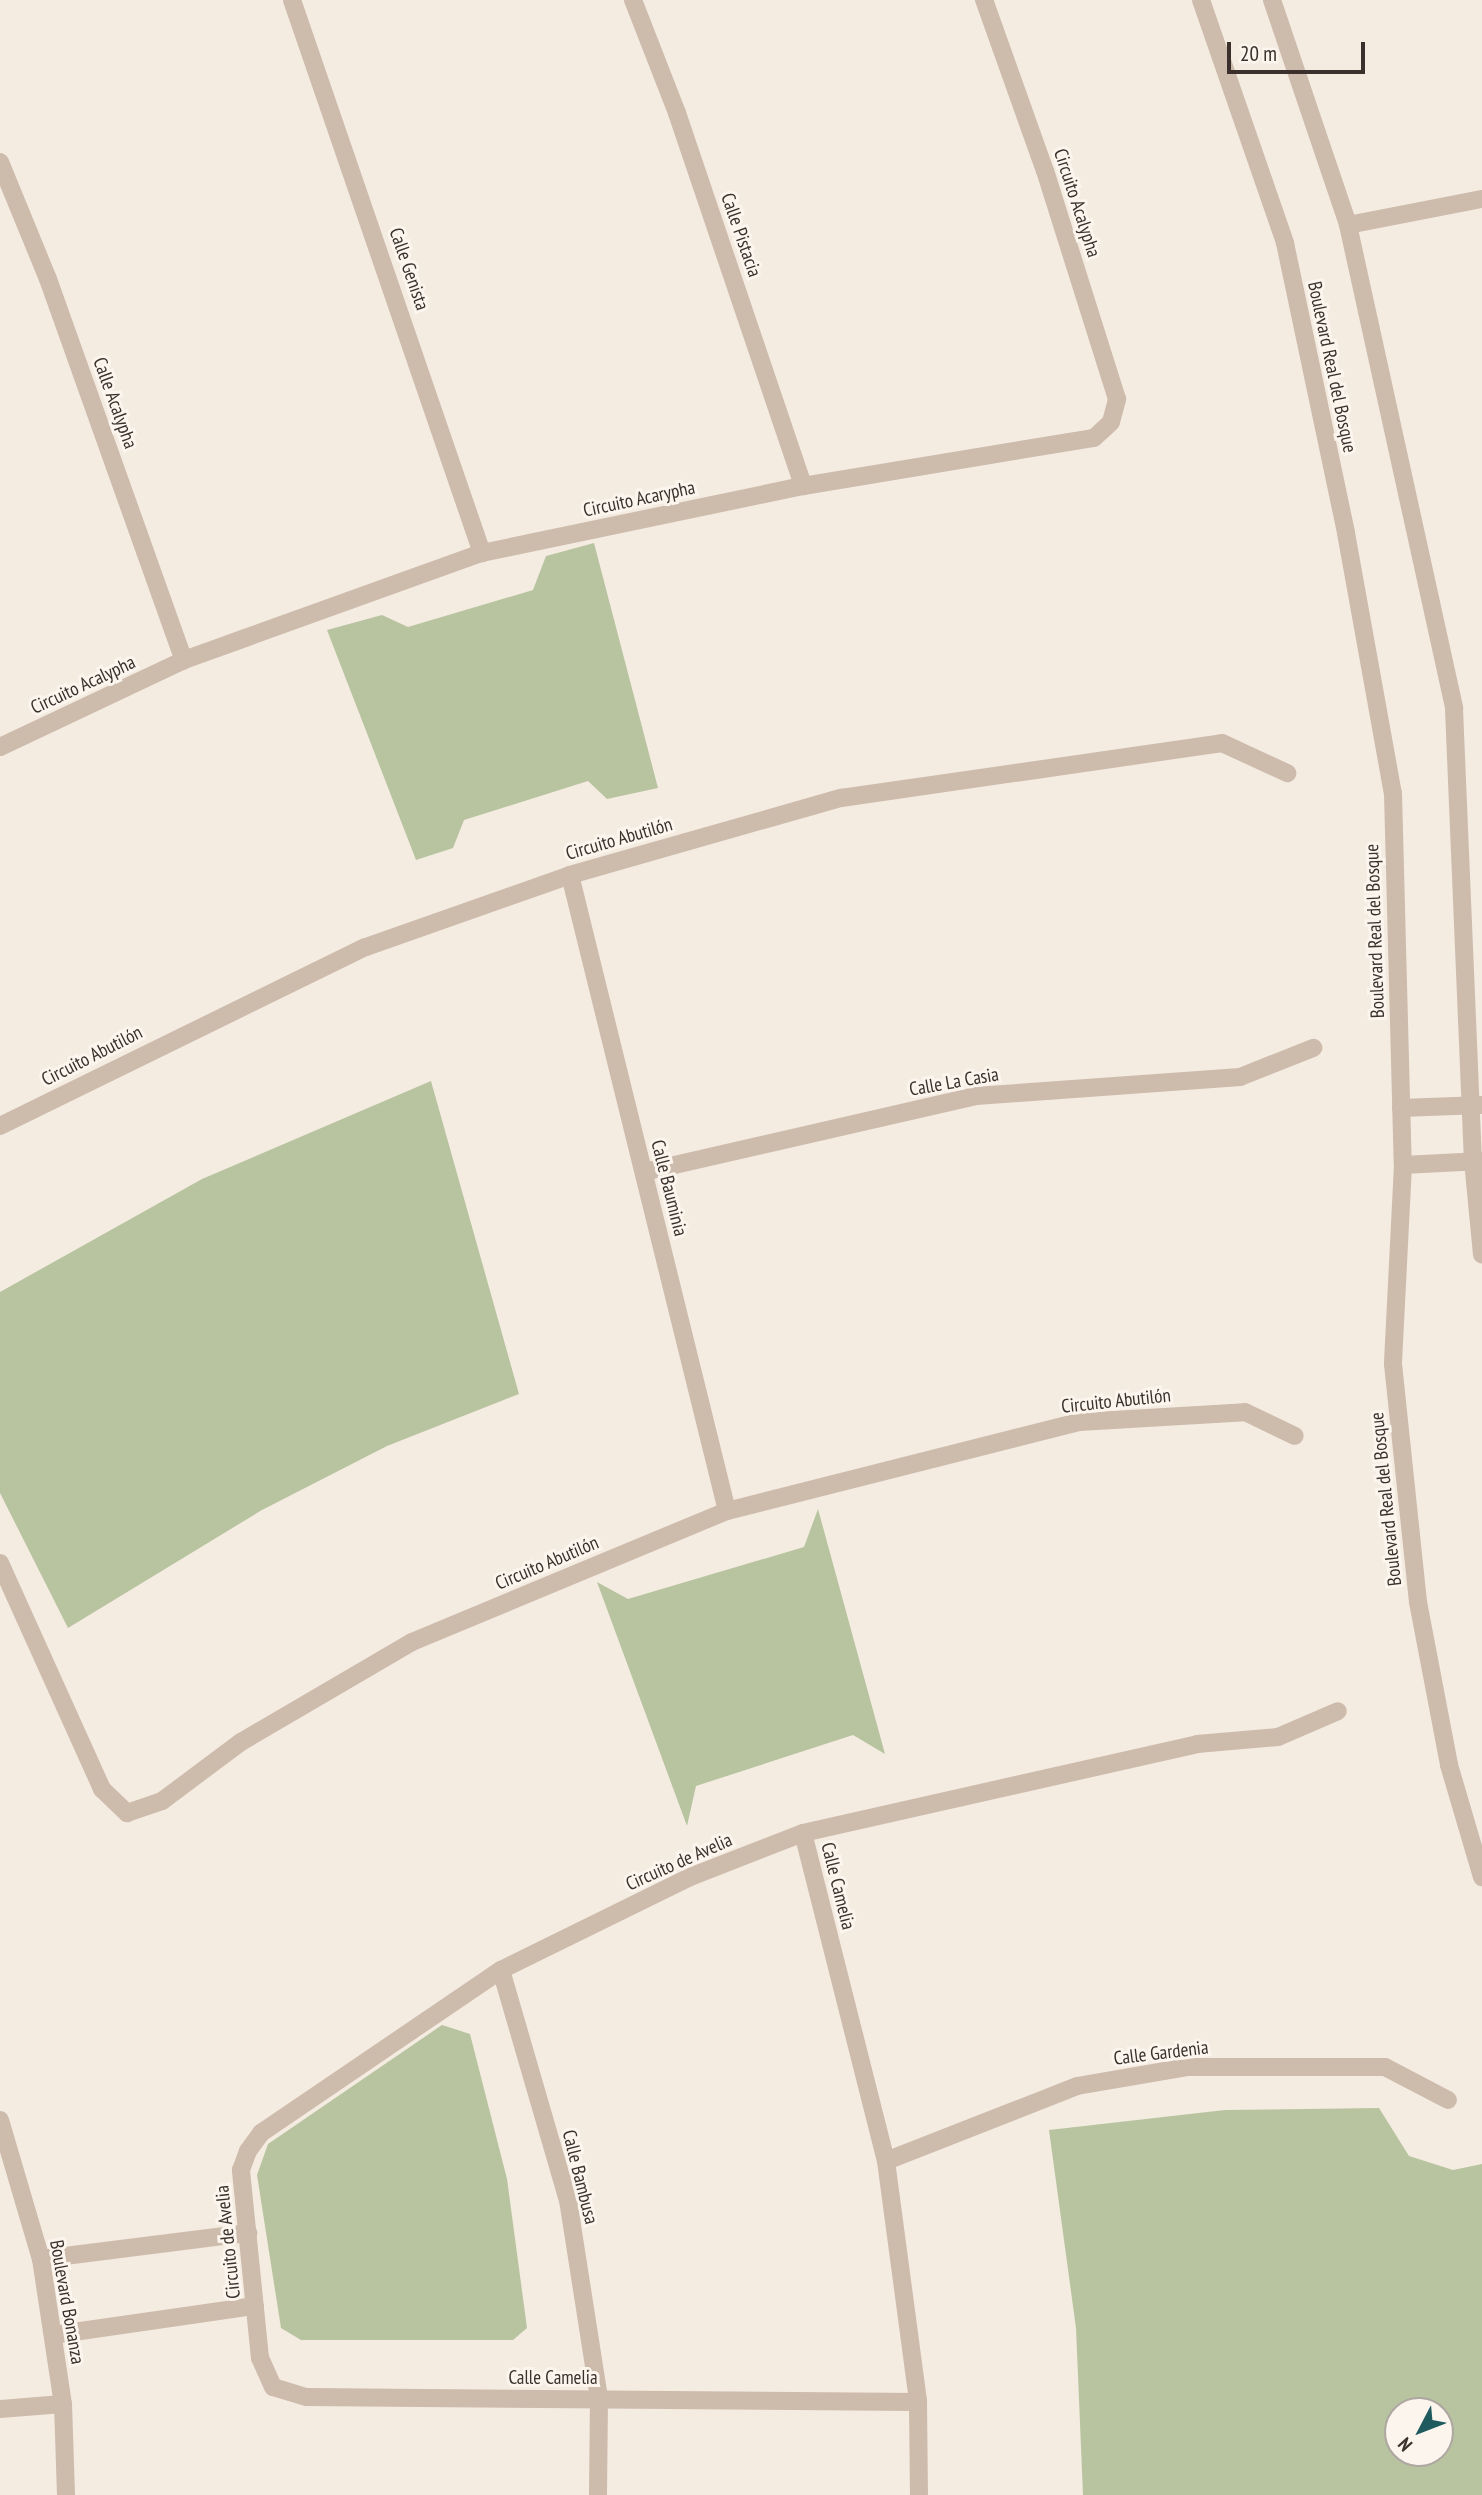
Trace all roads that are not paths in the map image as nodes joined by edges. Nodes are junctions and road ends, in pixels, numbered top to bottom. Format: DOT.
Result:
graph roads {
  1 [pos="292,0"];
  2 [pos="634,0"];
  3 [pos="984,0"];
  4 [pos="1201,0"];
  5 [pos="1272,0"];
  6 [pos="0,162"];
  7 [pos="1482,199"];
  8 [pos="1348,225"];
  9 [pos="1111,422"];
  10 [pos="803,486"];
  11 [pos="482,553"];
  12 [pos="184,660"];
  13 [pos="0,747"];
  14 [pos="1287,773"];
  15 [pos="570,875"];
  16 [pos="1313,1048"];
  17 [pos="1476,1105"];
  18 [pos="1401,1108"];
  19 [pos="0,1126"];
  20 [pos="1477,1161"];
  21 [pos="1403,1165"];
  22 [pos="644,1172"];
  23 [pos="1482,1255"];
  24 [pos="1295,1436"];
  25 [pos="727,1511"];
  26 [pos="0,1563"];
  27 [pos="1338,1712"];
  28 [pos="803,1833"];
  29 [pos="1482,1877"];
  30 [pos="501,1970"];
  31 [pos="1448,2100"];
  32 [pos="0,2120"];
  33 [pos="886,2161"];
  34 [pos="248,2233"];
  35 [pos="41,2259"];
  36 [pos="255,2306"];
  37 [pos="53,2335"];
  38 [pos="599,2399"];
  39 [pos="918,2402"];
  40 [pos="62,2403"];
  41 [pos="0,2409"];
  42 [pos="66,2495"];
  43 [pos="598,2495"];
  44 [pos="919,2495"];
  1 -- 11 [label="street, Calle Genista"];
  2 -- 10 [label="street, Calle Pistacia"];
  3 -- 9 [label="street, Circuito Acalypha"];
  4 -- 18 [label="street, Boulevard Real del Bosque"];
  5 -- 8 [label="street"];
  6 -- 12 [label="street, Calle Acalypha"];
  7 -- 8 [label="street"];
  8 -- 17 [label="street"];
  9 -- 10 [label="street, Circuito Acarypha"];
  10 -- 11 [label="street, Circuito Acarypha"];
  11 -- 12 [label="street, Circuito Acarypha"];
  12 -- 13 [label="street, Circuito Acalypha"];
  14 -- 15 [label="street, Circuito Abutilón"];
  15 -- 19 [label="street, Circuito Abutilón"];
  15 -- 22 [label="street, Calle Bauminia"];
  16 -- 22 [label="street, Calle La Casia"];
  17 -- 18 [label="street"];
  17 -- 20 [label="street"];
  18 -- 21 [label="street, Boulevard Real del Bosque"];
  20 -- 21 [label="street"];
  20 -- 23 [label="street"];
  21 -- 29 [label="street, Boulevard Real del Bosque"];
  22 -- 25 [label="street, Calle Bauminia"];
  24 -- 25 [label="street, Circuito Abutilón"];
  25 -- 26 [label="street, Circuito Abutilón"];
  27 -- 28 [label="street, Circuito de Avelia"];
  28 -- 30 [label="street, Circuito de Avelia"];
  28 -- 33 [label="street, Calle Camelia"];
  30 -- 34 [label="street, Circuito de Avelia"];
  30 -- 38 [label="street, Calle Bambusa"];
  31 -- 33 [label="street, Calle Gardenia"];
  32 -- 35 [label="street, Boulevard Bonanza"];
  33 -- 39 [label="street, Calle Camelia"];
  34 -- 35 [label="street"];
  34 -- 36 [label="street, Circuito de Avelia"];
  35 -- 37 [label="street, Boulevard Bonanza"];
  36 -- 37 [label="street"];
  36 -- 38 [label="street, Calle Camelia"];
  37 -- 40 [label="street, Boulevard Bonanza"];
  38 -- 39 [label="street, Calle Camelia"];
  38 -- 43 [label="street, Calle Bambusa"];
  39 -- 44 [label="street, Calle Camelia"];
  40 -- 41 [label="street"];
  40 -- 42 [label="street, Boulevard Bonanza"];
}
